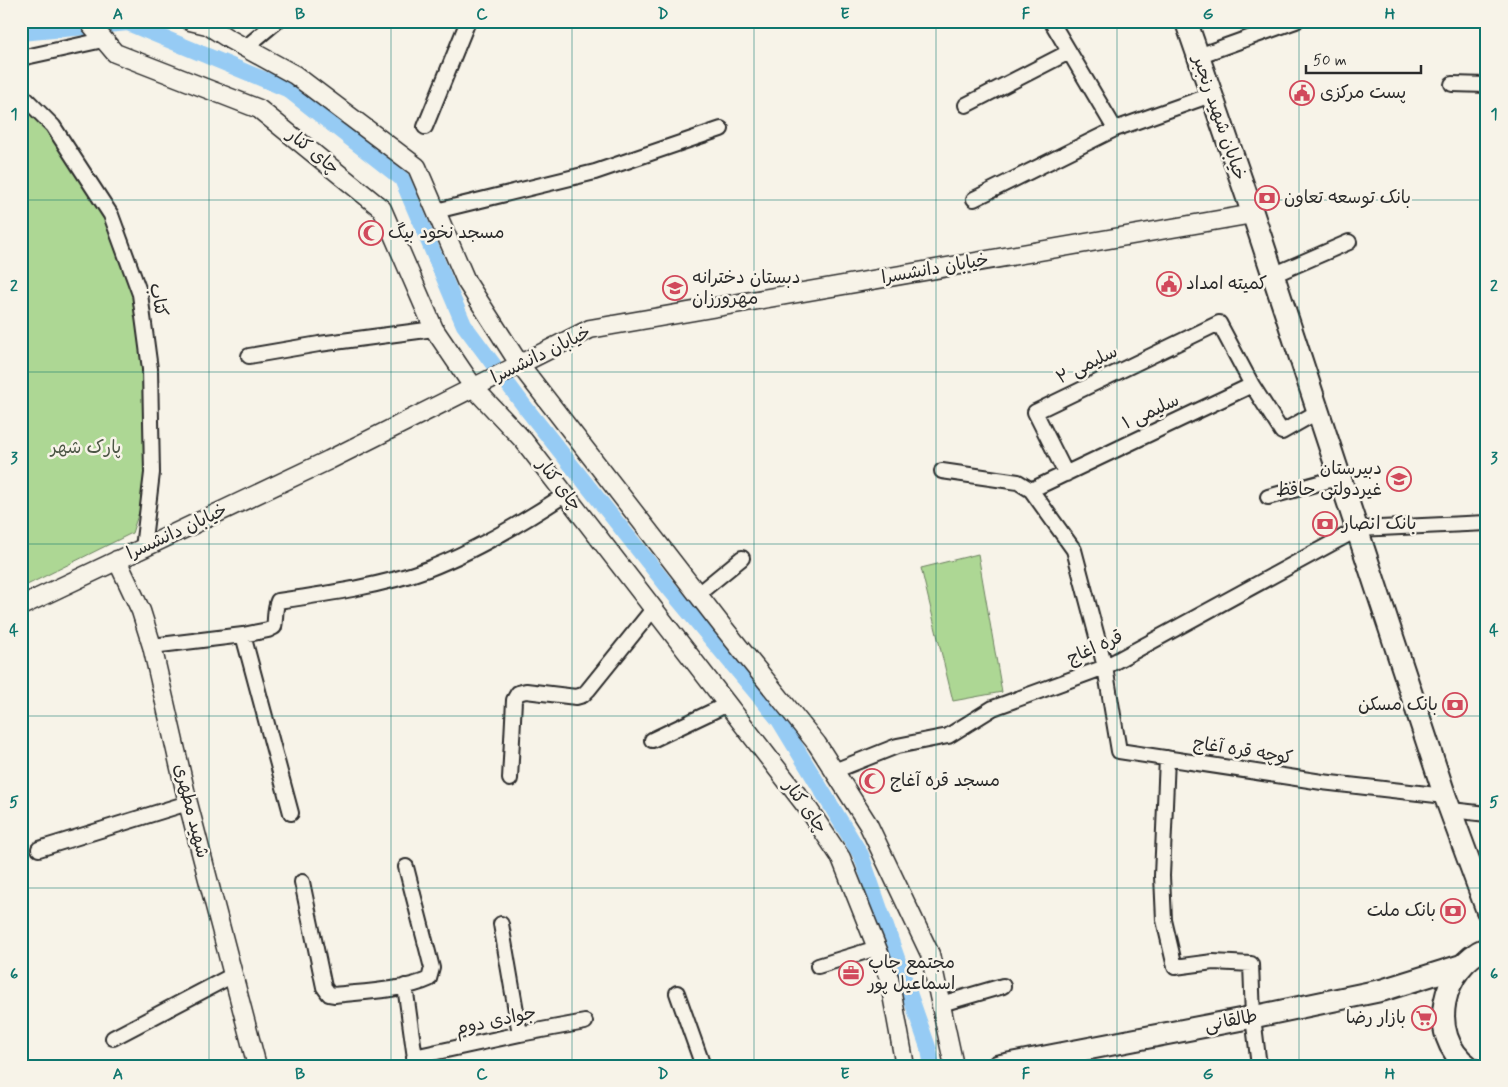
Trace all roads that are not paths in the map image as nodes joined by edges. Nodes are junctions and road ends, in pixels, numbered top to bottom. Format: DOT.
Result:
graph roads {
  1 [pos="88,21"];
  2 [pos="277,21"];
  3 [pos="468,21"];
  4 [pos="1051,21"];
  5 [pos="1186,21"];
  6 [pos="1296,21"];
  7 [pos="200,23"];
  8 [pos="103,40"];
  9 [pos="245,48"];
  10 [pos="1069,52"];
  11 [pos="1198,56"];
  12 [pos="21,58"];
  13 [pos="1452,84"];
  14 [pos="1487,85"];
  15 [pos="21,94"];
  16 [pos="1211,95"];
  17 [pos="966,105"];
  18 [pos="426,127"];
  19 [pos="721,129"];
  20 [pos="1115,129"];
  21 [pos="974,199"];
  22 [pos="436,211"];
  23 [pos="1253,214"];
  24 [pos="1349,242"];
  25 [pos="1273,275"];
  26 [pos="434,329"];
  27 [pos="249,356"];
  28 [pos="520,365"];
  29 [pos="1252,385"];
  30 [pos="474,388"];
  31 [pos="1319,411"];
  32 [pos="942,471"];
  33 [pos="1066,474"];
  34 [pos="1341,477"];
  35 [pos="1031,490"];
  36 [pos="566,494"];
  37 [pos="1268,497"];
  38 [pos="1487,523"];
  39 [pos="1358,529"];
  40 [pos="143,548"];
  41 [pos="742,558"];
  42 [pos="117,560"];
  43 [pos="698,594"];
  44 [pos="21,606"];
  45 [pos="654,608"];
  46 [pos="243,636"];
  47 [pos="152,646"];
  48 [pos="1105,668"];
  49 [pos="728,704"];
  50 [pos="652,740"];
  51 [pos="1167,758"];
  52 [pos="834,771"];
  53 [pos="510,779"];
  54 [pos="188,803"];
  55 [pos="1448,803"];
  56 [pos="291,813"];
  57 [pos="1487,814"];
  58 [pos="39,849"];
  59 [pos="406,867"];
  60 [pos="302,882"];
  61 [pos="1487,910"];
  62 [pos="501,924"];
  63 [pos="877,948"];
  64 [pos="1487,948"];
  65 [pos="818,966"];
  66 [pos="1460,966"];
  67 [pos="233,976"];
  68 [pos="405,986"];
  69 [pos="1003,986"];
  70 [pos="677,993"];
  71 [pos="941,1004"];
  72 [pos="1253,1017"];
  73 [pos="585,1022"];
  74 [pos="520,1034"];
  75 [pos="113,1038"];
  76 [pos="415,1062"];
  77 [pos="257,1066"];
  78 [pos="703,1066"];
  79 [pos="905,1066"];
  80 [pos="954,1066"];
  81 [pos="998,1066"];
  82 [pos="1259,1066"];
  83 [pos="1468,1066"];
  1 -- 8 [label="street, چای کنار"];
  2 -- 9 [label="street"];
  3 -- 18 [label="street"];
  4 -- 10 [label="street"];
  5 -- 11 [label="main road, خیابان شهید رنجبر"];
  6 -- 11 [label="street"];
  7 -- 9 [label="street"];
  8 -- 12 [label="street"];
  8 -- 26 [label="street, چای کنار"];
  9 -- 22 [label="street"];
  10 -- 17 [label="street"];
  10 -- 20 [label="street"];
  11 -- 16 [label="main road, خیابان شهید رنجبر"];
  13 -- 14 [label="street"];
  15 -- 40 [label="street, کتاب"];
  16 -- 20 [label="street"];
  16 -- 23 [label="main road, خیابان شهید رنجبر"];
  19 -- 22 [label="street"];
  20 -- 21 [label="street"];
  22 -- 28 [label="street"];
  23 -- 25 [label="main road, خیابان شهید رنجبر"];
  23 -- 28 [label="street, خیابان دانشسرا"];
  24 -- 25 [label="street"];
  25 -- 31 [label="main road, خیابان شهید رنجبر"];
  26 -- 27 [label="street"];
  26 -- 30 [label="street, چای کنار"];
  28 -- 30 [label="street, خیابان دانشسرا"];
  28 -- 43 [label="street"];
  29 -- 31 [label="street"];
  29 -- 33 [label="street, سلیمی ۱"];
  29 -- 33 [label="street, سلیمی ۲"];
  30 -- 36 [label="street, چای کنار"];
  30 -- 40 [label="street, خیابان دانشسرا"];
  31 -- 34 [label="main road, خیابان شهید رنجبر"];
  32 -- 35 [label="street"];
  33 -- 35 [label="street, سلیمی ۱"];
  34 -- 37 [label="street"];
  34 -- 39 [label="main road, خیابان شهید رنجبر"];
  35 -- 48 [label="street"];
  36 -- 45 [label="street, چای کنار"];
  36 -- 46 [label="street"];
  38 -- 39 [label="street"];
  39 -- 48 [label="street, قره اغاج"];
  39 -- 55 [label="main road, خیابان شهید رنجبر"];
  40 -- 42 [label="street, خیابان دانشسرا"];
  41 -- 43 [label="street"];
  42 -- 44 [label="street, خیابان دانشسرا"];
  42 -- 47 [label="street, شهید مطهری"];
  43 -- 52 [label="street"];
  45 -- 49 [label="street, چای کنار"];
  45 -- 53 [label="street"];
  46 -- 47 [label="street"];
  46 -- 56 [label="street"];
  47 -- 54 [label="street, شهید مطهری"];
  48 -- 51 [label="street, کوچه قره آغاج"];
  48 -- 52 [label="street, قره اغاج"];
  49 -- 50 [label="street"];
  49 -- 63 [label="street, چای کنار"];
  51 -- 55 [label="street, کوچه قره آغاج"];
  51 -- 72 [label="street"];
  52 -- 71 [label="street"];
  54 -- 58 [label="street"];
  54 -- 67 [label="street, شهید مطهری"];
  55 -- 57 [label="street, کوچه قره آغاج"];
  55 -- 61 [label="main road, خیابان شهید رنجبر"];
  59 -- 68 [label="street"];
  60 -- 68 [label="street"];
  62 -- 74 [label="street"];
  63 -- 65 [label="street"];
  63 -- 79 [label="street, چای کنار"];
  64 -- 66 [label="main road"];
  66 -- 72 [label="main road, طالقانی"];
  66 -- 83 [label="main road"];
  67 -- 75 [label="street"];
  67 -- 77 [label="street, شهید مطهری"];
  68 -- 76 [label="street"];
  69 -- 71 [label="street"];
  70 -- 78 [label="street"];
  71 -- 80 [label="street"];
  72 -- 81 [label="main road, طالقانی"];
  72 -- 82 [label="street"];
  73 -- 74 [label="street, جوادی دوم"];
  74 -- 76 [label="street, جوادی دوم"];
}
